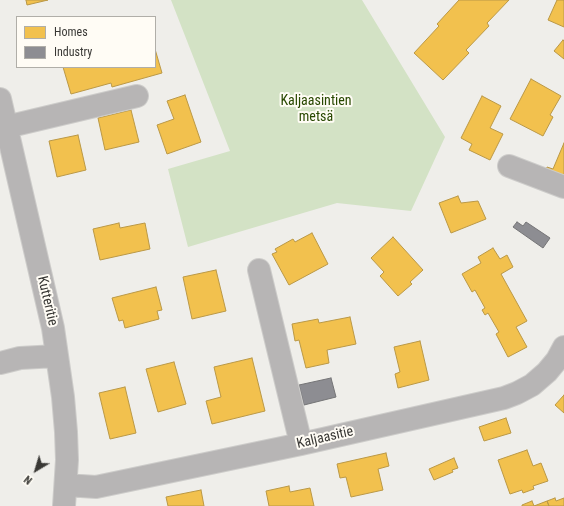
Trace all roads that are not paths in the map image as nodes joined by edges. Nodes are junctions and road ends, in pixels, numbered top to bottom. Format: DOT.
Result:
graph roads {
  1 [pos="137,96"];
  2 [pos="0,99"];
  3 [pos="6,127"];
  4 [pos="509,166"];
  5 [pos="564,187"];
  6 [pos="259,270"];
  7 [pos="564,347"];
  8 [pos="57,356"];
  9 [pos="0,363"];
  10 [pos="301,444"];
  11 [pos="65,496"];
  1 -- 3 [label="street"];
  2 -- 3 [label="street, Kutteritie"];
  3 -- 8 [label="street, Kutteritie"];
  4 -- 5 [label="street"];
  6 -- 10 [label="street"];
  7 -- 10 [label="street, Kaljaasitie"];
  8 -- 9 [label="street"];
  8 -- 11 [label="street, Kutteritie"];
  10 -- 11 [label="street, Kaljaasitie"];
}
